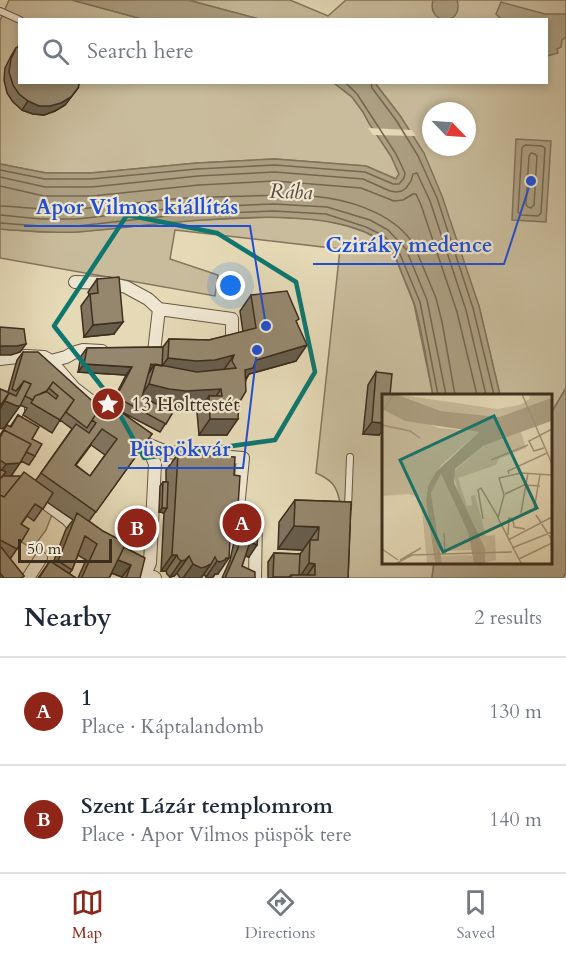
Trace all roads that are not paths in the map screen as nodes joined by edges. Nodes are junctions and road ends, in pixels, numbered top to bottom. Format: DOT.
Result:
graph roads {
  1 [pos="0,11"];
  2 [pos="18,19"];
  3 [pos="75,282"];
  4 [pos="159,309"];
  5 [pos="213,348"];
  6 [pos="119,351"];
  7 [pos="154,352"];
  8 [pos="0,358"];
  9 [pos="51,361"];
  10 [pos="0,397"];
  11 [pos="0,431"];
  12 [pos="147,444"];
  13 [pos="351,458"];
  14 [pos="25,489"];
  15 [pos="348,514"];
  16 [pos="237,518"];
  17 [pos="90,541"];
  18 [pos="116,555"];
  19 [pos="41,558"];
  20 [pos="148,576"];
  21 [pos="28,578"];
  22 [pos="219,578"];
  23 [pos="255,578"];
  1 -- 2 [label="lane"];
  3 -- 4 [label="street"];
  4 -- 5 [label="street"];
  4 -- 7 [label="street"];
  6 -- 9 [label="street"];
  8 -- 9 [label="street"];
  9 -- 12 [label="street"];
  10 -- 11 [label="street"];
  12 -- 16 [label="street"];
  12 -- 20 [label="street"];
  13 -- 15 [label="lane"];
  14 -- 17 [label="street"];
  16 -- 22 [label="street"];
  16 -- 23 [label="street"];
  18 -- 20 [label="street"];
  19 -- 21 [label="street"];
}
